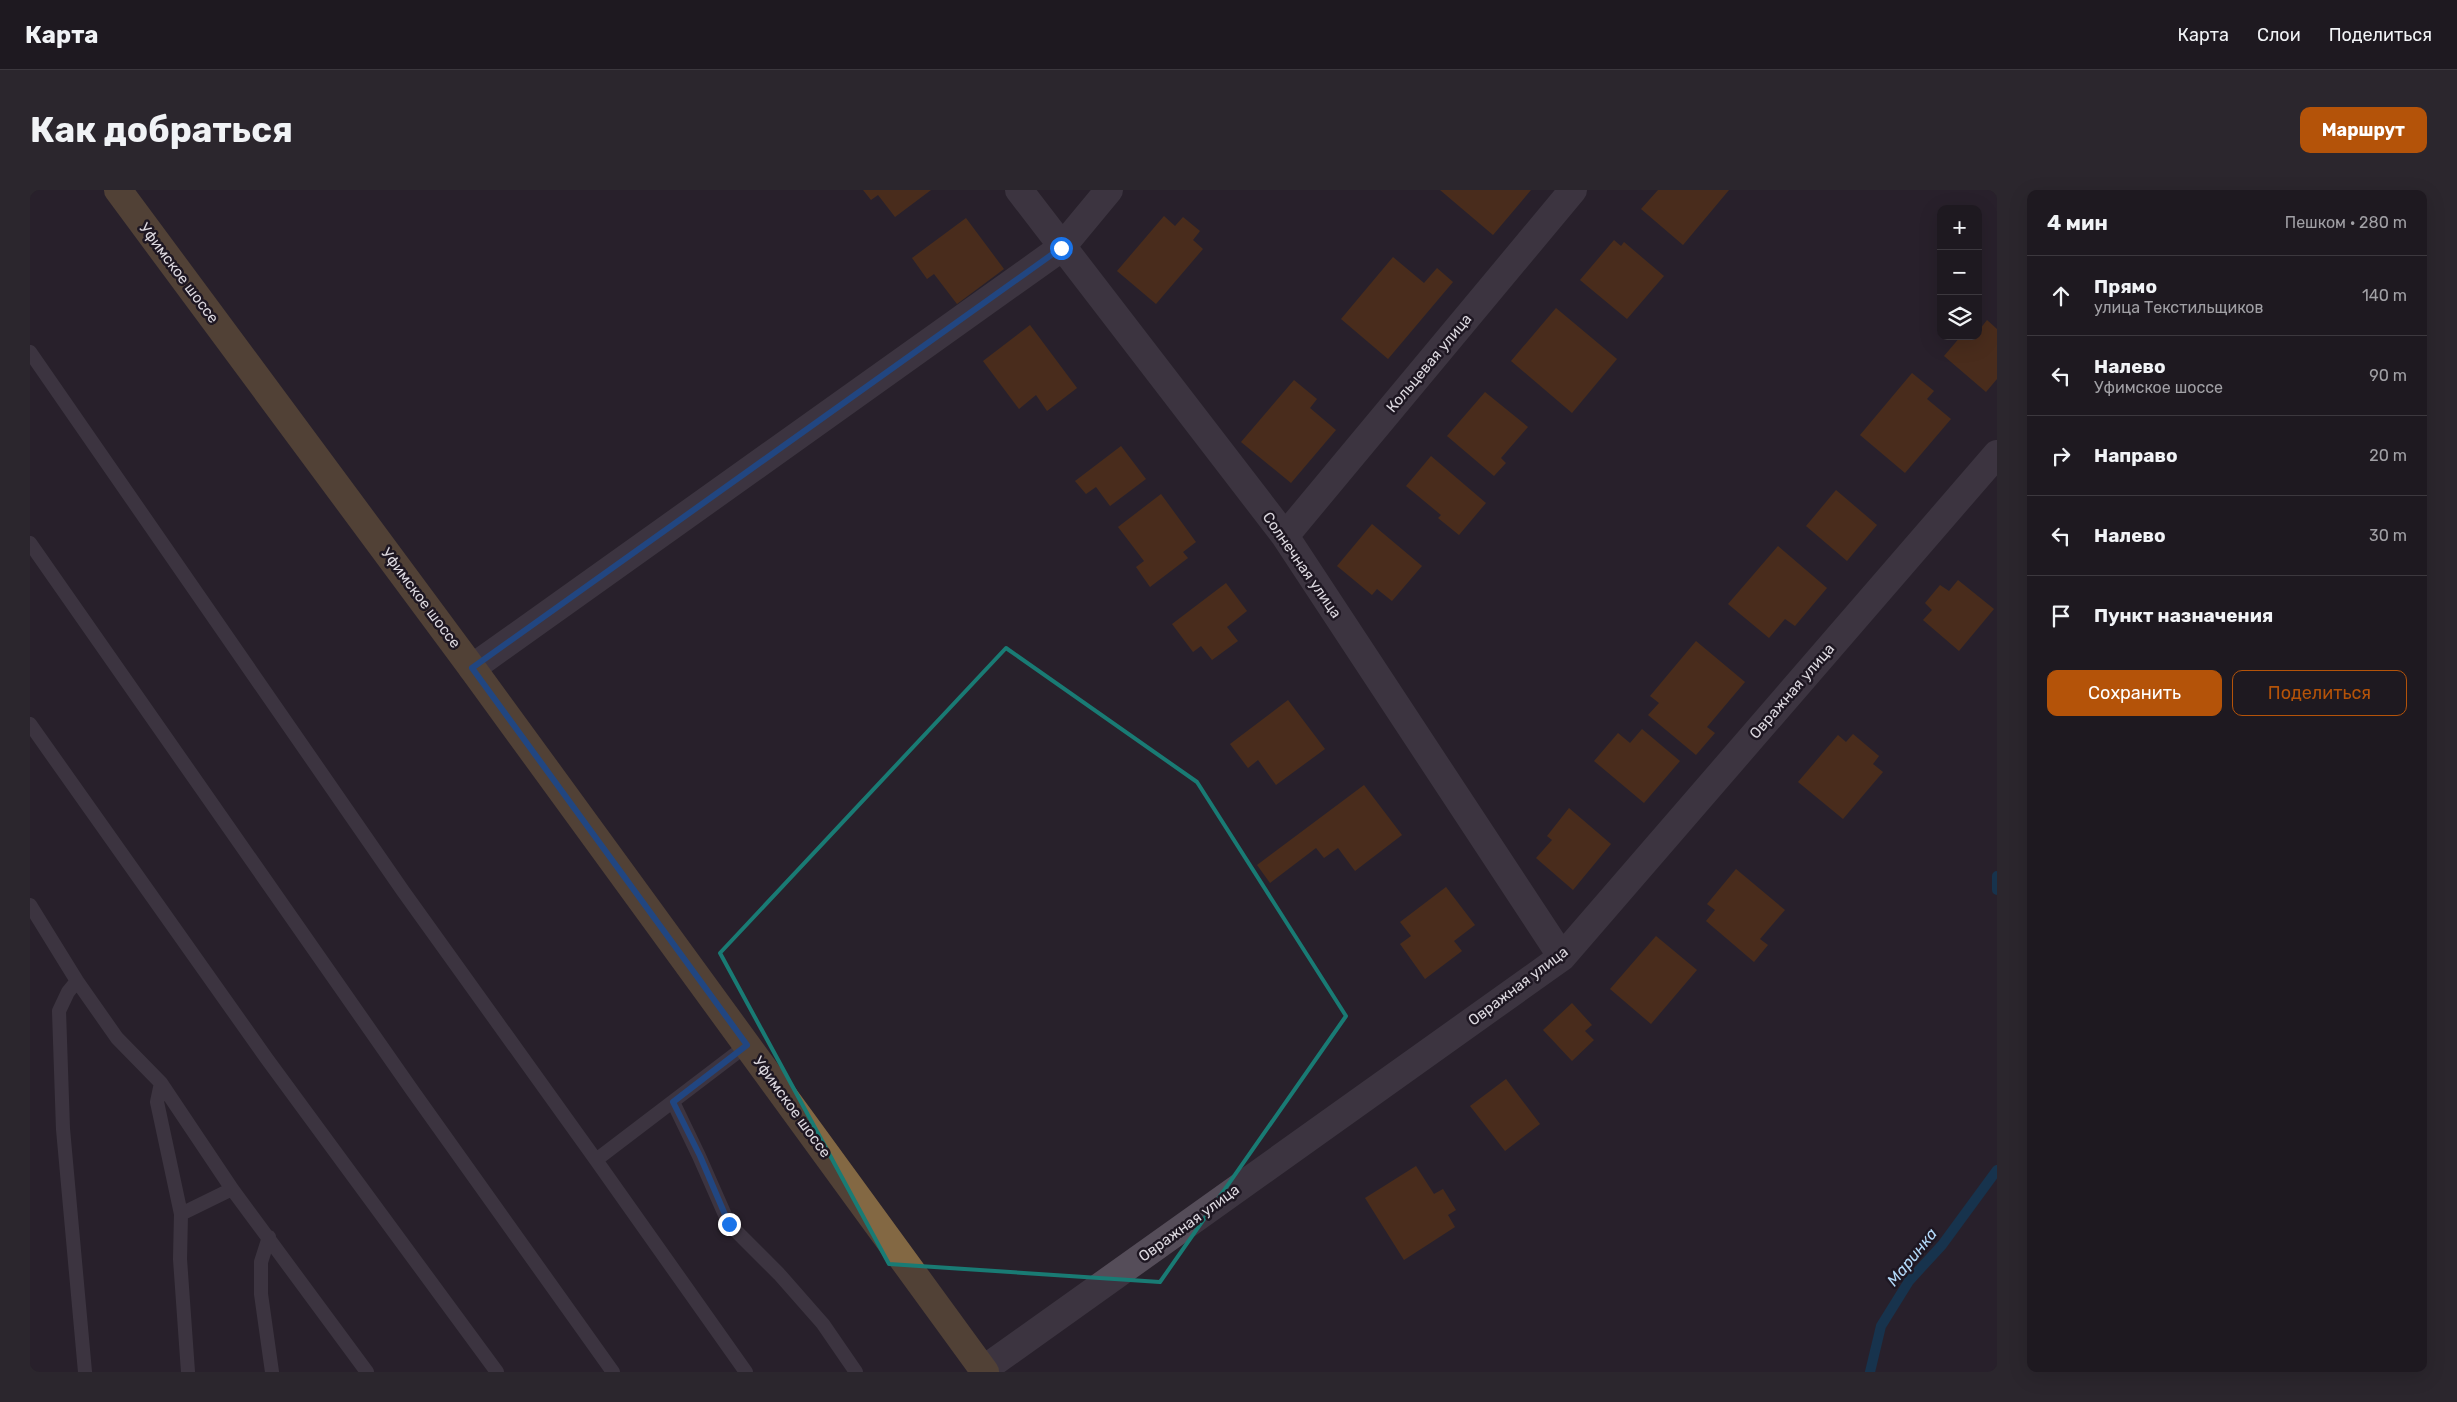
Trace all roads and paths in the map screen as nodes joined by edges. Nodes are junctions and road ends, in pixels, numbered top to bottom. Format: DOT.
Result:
graph roads {
  1 [pos="118,190"];
  2 [pos="1019,190"];
  3 [pos="1109,190"];
  4 [pos="1573,190"];
  5 [pos="1061,248"];
  6 [pos="30,352"];
  7 [pos="1997,454"];
  8 [pos="1285,536"];
  9 [pos="30,543"];
  10 [pos="472,668"];
  11 [pos="30,724"];
  12 [pos="30,906"];
  13 [pos="1562,957"];
  14 [pos="78,981"];
  15 [pos="747,1045"];
  16 [pos="161,1083"];
  17 [pos="673,1102"];
  18 [pos="596,1160"];
  19 [pos="232,1189"];
  20 [pos="181,1214"];
  21 [pos="269,1237"];
  22 [pos="984,1371"];
  23 [pos="86,1372"];
  24 [pos="188,1372"];
  25 [pos="272,1372"];
  26 [pos="367,1372"];
  27 [pos="497,1372"];
  28 [pos="613,1372"];
  29 [pos="746,1372"];
  30 [pos="856,1372"];
  1 -- 10 [label="main road, Уфимское шоссе"];
  2 -- 5 [label="street, Солнечная улица"];
  3 -- 5 [label="street"];
  4 -- 8 [label="street, Кольцевая улица"];
  5 -- 8 [label="street, Солнечная улица"];
  5 -- 10 [label="street"];
  6 -- 18 [label="lane"];
  7 -- 13 [label="street, Овражная улица"];
  8 -- 13 [label="street, Солнечная улица"];
  9 -- 28 [label="lane"];
  10 -- 15 [label="main road, Уфимское шоссе"];
  11 -- 27 [label="lane"];
  12 -- 14 [label="lane"];
  13 -- 22 [label="street, Овражная улица"];
  14 -- 16 [label="lane"];
  14 -- 23 [label="lane"];
  15 -- 17 [label="lane"];
  15 -- 22 [label="main road, Уфимское шоссе"];
  16 -- 19 [label="lane"];
  16 -- 20 [label="lane"];
  17 -- 18 [label="lane"];
  17 -- 30 [label="lane"];
  18 -- 29 [label="lane"];
  19 -- 20 [label="lane"];
  19 -- 21 [label="lane"];
  20 -- 24 [label="lane"];
  21 -- 25 [label="lane"];
  21 -- 26 [label="lane"];
}
